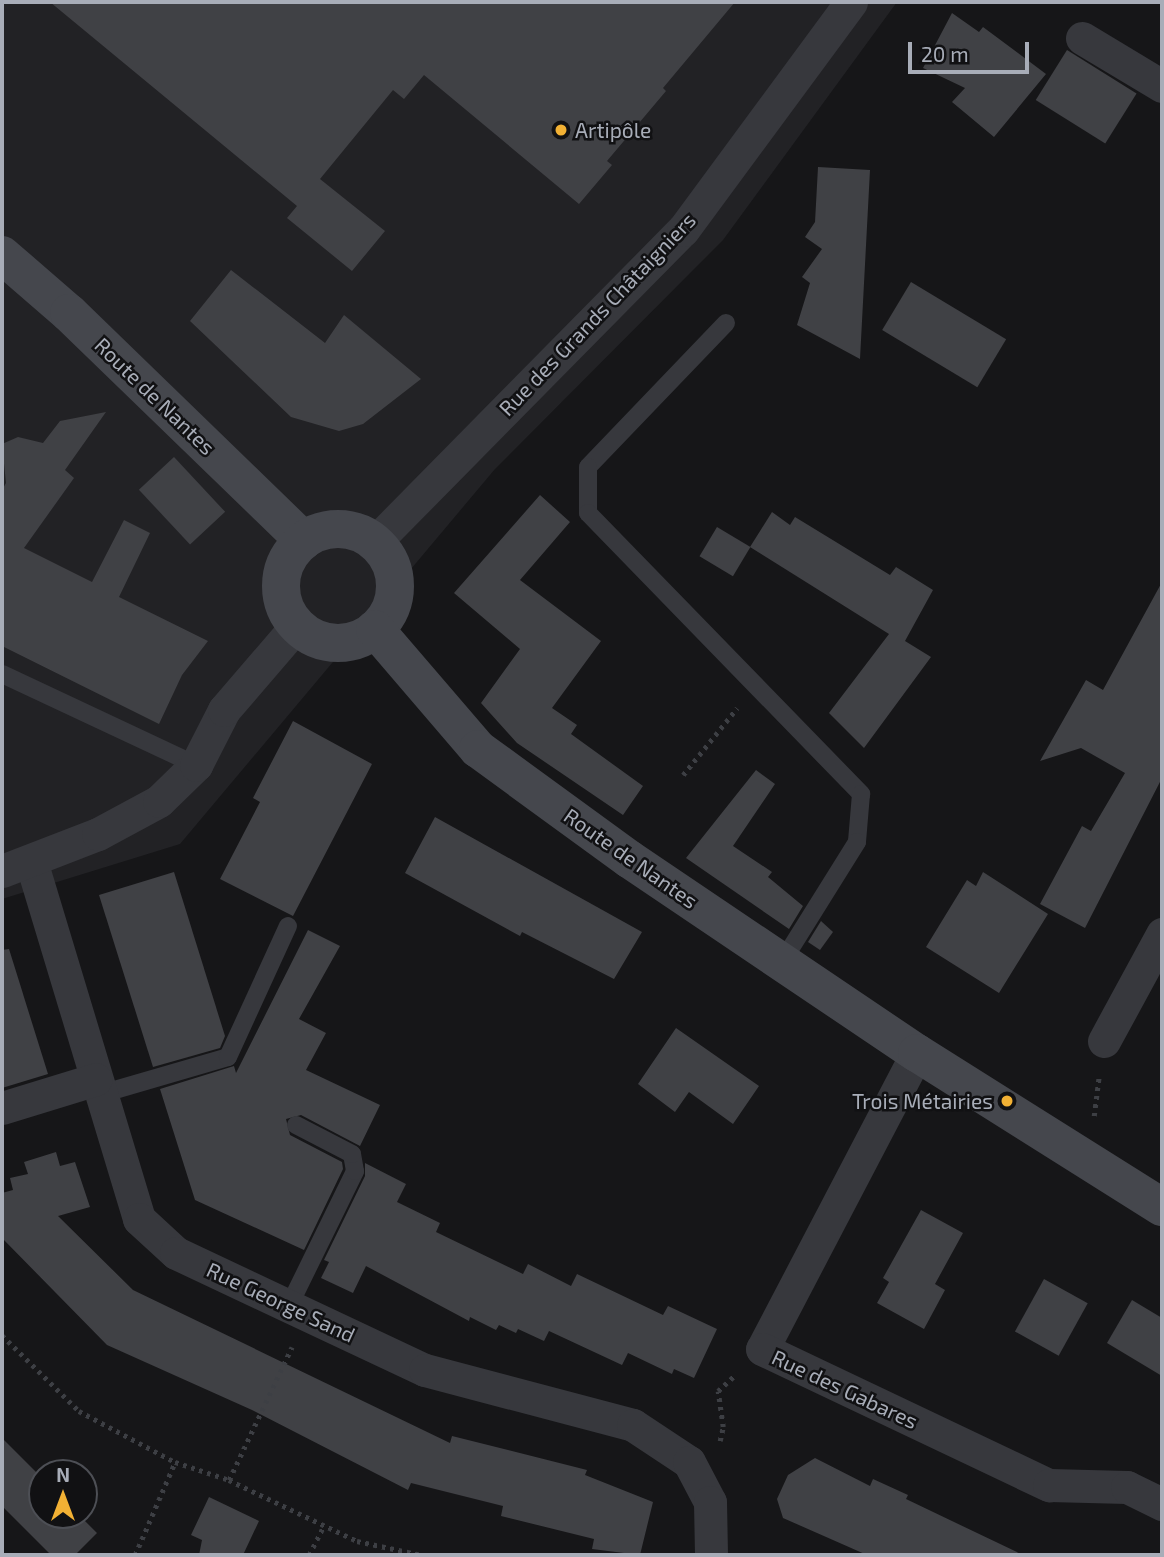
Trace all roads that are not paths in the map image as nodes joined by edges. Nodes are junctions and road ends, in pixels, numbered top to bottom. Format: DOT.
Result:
graph roads {
  1 [pos="851,2"];
  2 [pos="1082,38"];
  3 [pos="1162,86"];
  4 [pos="2,256"];
  5 [pos="726,323"];
  6 [pos="304,541"];
  7 [pos="374,543"];
  8 [pos="297,625"];
  9 [pos="375,629"];
  10 [pos="2,674"];
  11 [pos="196,765"];
  12 [pos="16,866"];
  13 [pos="288,926"];
  14 [pos="1162,934"];
  15 [pos="782,962"];
  16 [pos="1104,1041"];
  17 [pos="917,1053"];
  18 [pos="99,1086"];
  19 [pos="2,1108"];
  20 [pos="296,1125"];
  21 [pos="1162,1208"];
  22 [pos="299,1311"];
  23 [pos="1162,1504"];
  24 [pos="711,1555"];
  1 -- 7 [label="street, Rue des Grands Châtaigniers"];
  2 -- 3 [label="street"];
  4 -- 6 [label="street, Route de Nantes"];
  5 -- 15 [label="lane"];
  6 -- 7 [label="street"];
  6 -- 8 [label="street"];
  7 -- 9 [label="street"];
  8 -- 9 [label="street"];
  8 -- 11 [label="street"];
  9 -- 15 [label="street, Route de Nantes"];
  10 -- 11 [label="lane"];
  11 -- 12 [label="street"];
  12 -- 18 [label="street, Rue George Sand"];
  13 -- 18 [label="lane"];
  14 -- 16 [label="street"];
  15 -- 17 [label="street, Route de Nantes"];
  17 -- 21 [label="street, Route de Nantes"];
  17 -- 23 [label="street, Rue des Gabares"];
  18 -- 19 [label="street"];
  18 -- 22 [label="street, Rue George Sand"];
  20 -- 22 [label="lane"];
  22 -- 24 [label="street, Rue George Sand"];
}
